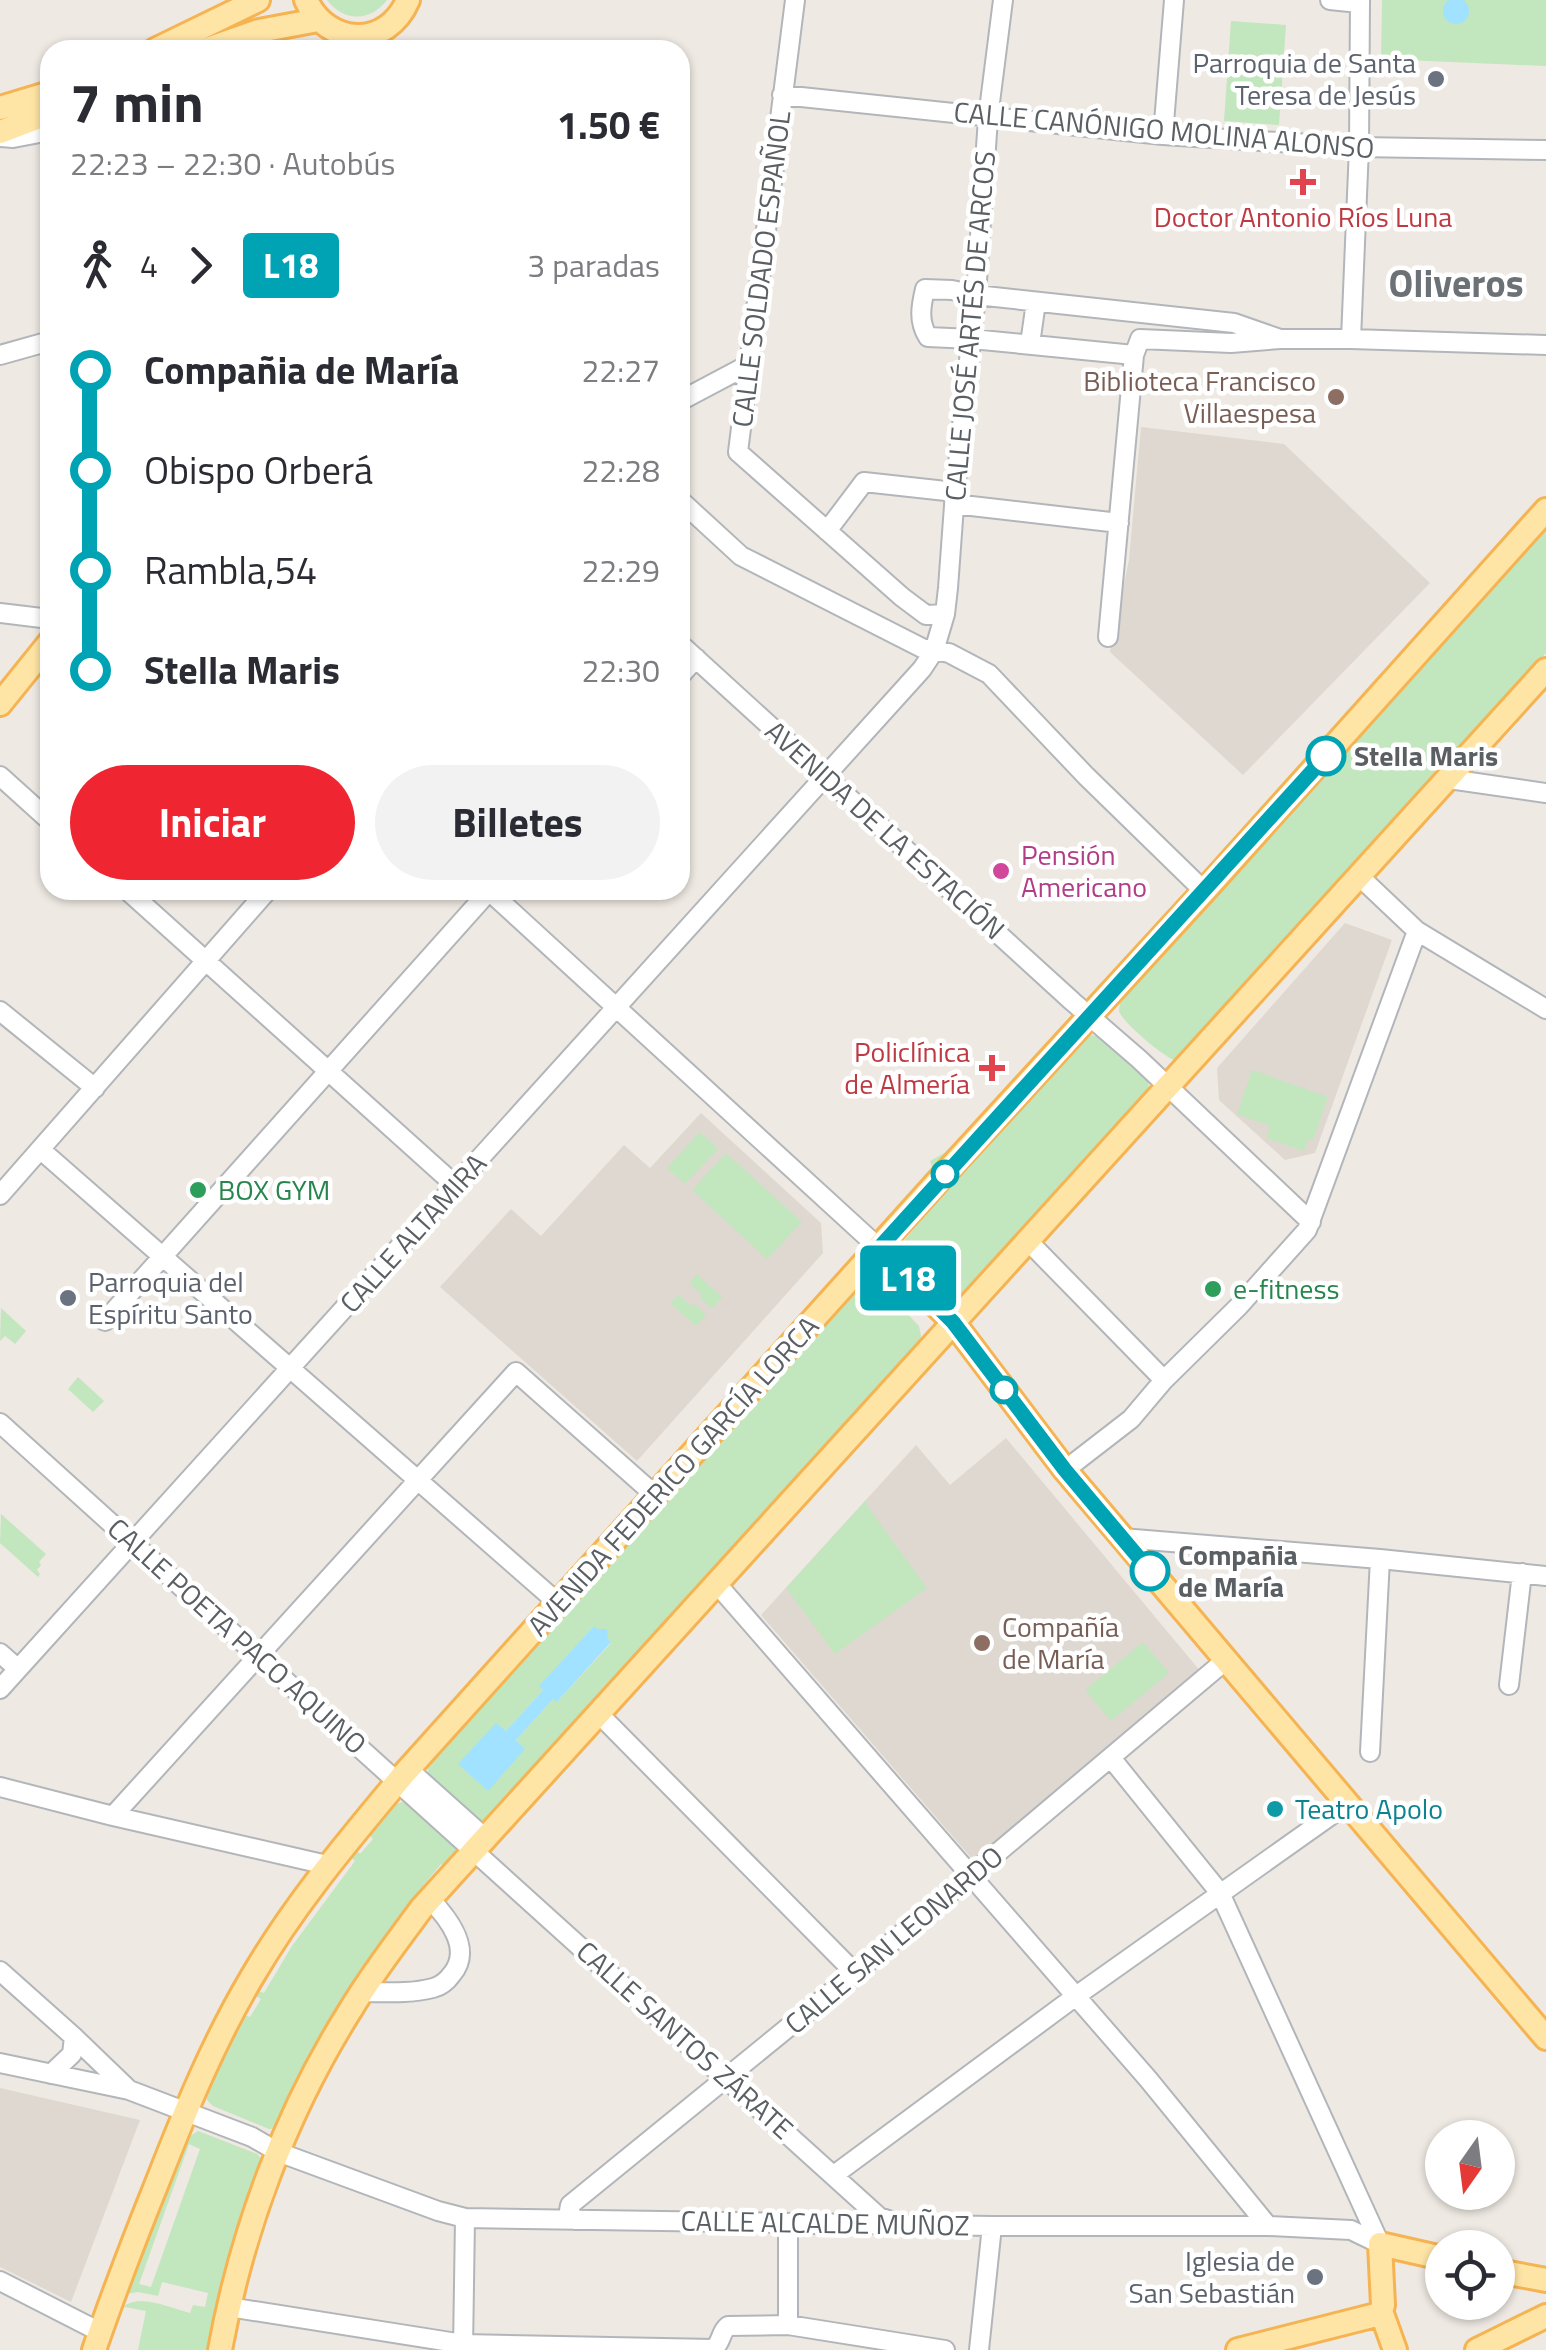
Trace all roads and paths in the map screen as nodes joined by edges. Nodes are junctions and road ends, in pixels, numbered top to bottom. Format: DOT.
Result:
graph roads {
  1 [pos="258,0"];
  2 [pos="408,0"];
  3 [pos="796,0"];
  4 [pos="1002,0"];
  5 [pos="1174,0"];
  6 [pos="1330,0"];
  7 [pos="1359,2"];
  8 [pos="325,26"];
  9 [pos="381,39"];
  10 [pos="176,40"];
  11 [pos="233,40"];
  12 [pos="782,94"];
  13 [pos="40,96"];
  14 [pos="0,108"];
  15 [pos="40,117"];
  16 [pos="988,118"];
  17 [pos="40,133"];
  18 [pos="0,135"];
  19 [pos="1163,135"];
  20 [pos="1359,148"];
  21 [pos="1546,150"];
  22 [pos="976,296"];
  23 [pos="1036,302"];
  24 [pos="1142,313"];
  25 [pos="972,339"];
  26 [pos="1280,339"];
  27 [pos="1351,339"];
  28 [pos="40,343"];
  29 [pos="1030,344"];
  30 [pos="1546,345"];
  31 [pos="1137,347"];
  32 [pos="0,355"];
  33 [pos="748,365"];
  34 [pos="690,396"];
  35 [pos="954,498"];
  36 [pos="690,509"];
  37 [pos="1546,510"];
  38 [pos="1119,522"];
  39 [pos="827,530"];
  40 [pos="902,598"];
  41 [pos="0,613"];
  42 [pos="944,614"];
  43 [pos="40,618"];
  44 [pos="888,631"];
  45 [pos="1108,638"];
  46 [pos="934,651"];
  47 [pos="690,653"];
  48 [pos="40,654"];
  49 [pos="696,658"];
  50 [pos="690,665"];
  51 [pos="1546,670"];
  52 [pos="0,704"];
  53 [pos="0,776"];
  54 [pos="825,776"];
  55 [pos="1449,780"];
  56 [pos="1546,793"];
  57 [pos="40,812"];
  58 [pos="1360,876"];
  59 [pos="1204,891"];
  60 [pos="138,900"];
  61 [pos="259,900"];
  62 [pos="480,900"];
  63 [pos="500,900"];
  64 [pos="1417,931"];
  65 [pos="206,962"];
  66 [pos="616,1008"];
  67 [pos="1546,1009"];
  68 [pos="0,1011"];
  69 [pos="1091,1016"];
  70 [pos="328,1072"];
  71 [pos="1168,1086"];
  72 [pos="95,1088"];
  73 [pos="41,1150"];
  74 [pos="455,1186"];
  75 [pos="1322,1191"];
  76 [pos="0,1195"];
  77 [pos="1295,1206"];
  78 [pos="1311,1222"];
  79 [pos="1028,1241"];
  80 [pos="879,1248"];
  81 [pos="163,1257"];
  82 [pos="105,1321"];
  83 [pos="953,1322"];
  84 [pos="290,1368"];
  85 [pos="1164,1380"];
  86 [pos="0,1423"];
  87 [pos="1065,1470"];
  88 [pos="418,1480"];
  89 [pos="656,1496"];
  90 [pos="1122,1538"];
  91 [pos="133,1542"];
  92 [pos="1380,1559"];
  93 [pos="1522,1573"];
  94 [pos="1546,1576"];
  95 [pos="716,1584"];
  96 [pos="558,1603"];
  97 [pos="0,1653"];
  98 [pos="259,1655"];
  99 [pos="1226,1660"];
  100 [pos="18,1669"];
  101 [pos="1509,1685"];
  102 [pos="0,1689"];
  103 [pos="598,1713"];
  104 [pos="1370,1752"];
  105 [pos="1111,1758"];
  106 [pos="403,1775"];
  107 [pos="0,1787"];
  108 [pos="1347,1804"];
  109 [pos="113,1816"];
  110 [pos="480,1844"];
  111 [pos="327,1865"];
  112 [pos="972,1876"];
  113 [pos="1220,1893"];
  114 [pos="430,1899"];
  115 [pos="0,1971"];
  116 [pos="855,1973"];
  117 [pos="362,1992"];
  118 [pos="1076,1996"];
  119 [pos="74,2037"];
  120 [pos="1546,2038"];
  121 [pos="0,2063"];
  122 [pos="50,2074"];
  123 [pos="727,2078"];
  124 [pos="128,2090"];
  125 [pos="184,2110"];
  126 [pos="278,2152"];
  127 [pos="834,2176"];
  128 [pos="867,2216"];
  129 [pos="465,2218"];
  130 [pos="575,2220"];
  131 [pos="788,2224"];
  132 [pos="899,2224"];
  133 [pos="992,2226"];
  134 [pos="1268,2226"];
  135 [pos="1380,2244"];
  136 [pos="1425,2254"];
  137 [pos="1515,2275"];
  138 [pos="0,2281"];
  139 [pos="1545,2282"];
  140 [pos="229,2307"];
  141 [pos="1381,2311"];
  142 [pos="1546,2316"];
  143 [pos="788,2325"];
  144 [pos="95,2344"];
  145 [pos="463,2347"];
  146 [pos="664,2349"];
  147 [pos="220,2350"];
  148 [pos="945,2350"];
  149 [pos="979,2350"];
  150 [pos="1238,2350"];
  151 [pos="1394,2350"];
  152 [pos="1477,2350"];
  1 -- 10 [label="main road"];
  2 -- 9 [label="main road"];
  3 -- 12 [label="street, CALLE SOLDADO ESPAÑOL"];
  4 -- 16 [label="street, CALLE JOSÉ ARTÉS DE ARCOS"];
  5 -- 19 [label="street"];
  6 -- 7 [label="street"];
  7 -- 20 [label="street"];
  8 -- 9 [label="main road"];
  8 -- 11 [label="main road"];
  12 -- 16 [label="street, CALLE CANÓNIGO MOLINA ALONSO"];
  12 -- 33 [label="street, CALLE SOLDADO ESPAÑOL"];
  13 -- 14 [label="main road"];
  15 -- 18 [label="main road"];
  16 -- 19 [label="street, CALLE CANÓNIGO MOLINA ALONSO"];
  16 -- 22 [label="street, CALLE JOSÉ ARTÉS DE ARCOS"];
  17 -- 18 [label="street"];
  19 -- 20 [label="street, CALLE CANÓNIGO MOLINA ALONSO"];
  20 -- 21 [label="street, CALLE CANÓNIGO MOLINA ALONSO"];
  20 -- 27 [label="street"];
  22 -- 23 [label="street"];
  22 -- 25 [label="street, CALLE JOSÉ ARTÉS DE ARCOS"];
  22 -- 25 [label="street"];
  23 -- 24 [label="street"];
  23 -- 29 [label="street"];
  24 -- 26 [label="street"];
  24 -- 31 [label="street"];
  25 -- 29 [label="street"];
  25 -- 35 [label="street, CALLE JOSÉ ARTÉS DE ARCOS"];
  26 -- 27 [label="street"];
  26 -- 31 [label="street"];
  27 -- 30 [label="street"];
  28 -- 32 [label="street"];
  29 -- 31 [label="street"];
  31 -- 38 [label="street"];
  33 -- 34 [label="street"];
  33 -- 39 [label="street, CALLE SOLDADO ESPAÑOL"];
  35 -- 38 [label="street"];
  35 -- 39 [label="street"];
  35 -- 42 [label="street, CALLE JOSÉ ARTÉS DE ARCOS"];
  36 -- 44 [label="street"];
  37 -- 59 [label="main road, AVENIDA FEDERICO GARCÍA LORCA"];
  38 -- 45 [label="street"];
  39 -- 40 [label="street, CALLE SOLDADO ESPAÑOL"];
  40 -- 42 [label="street, CALLE SOLDADO ESPAÑOL"];
  40 -- 44 [label="street"];
  41 -- 43 [label="street"];
  42 -- 46 [label="street, CALLE JOSÉ ARTÉS DE ARCOS"];
  44 -- 46 [label="street"];
  46 -- 54 [label="street, CALLE ALTAMIRA"];
  46 -- 59 [label="street"];
  47 -- 49 [label="street, AVENIDA DE LA ESTACIÓN"];
  48 -- 52 [label="main road"];
  49 -- 50 [label="street"];
  49 -- 54 [label="street, AVENIDA DE LA ESTACIÓN"];
  51 -- 55 [label="main road"];
  53 -- 57 [label="street"];
  54 -- 66 [label="street, CALLE ALTAMIRA"];
  54 -- 69 [label="street, AVENIDA DE LA ESTACIÓN"];
  55 -- 56 [label="street"];
  55 -- 58 [label="main road"];
  58 -- 64 [label="street"];
  58 -- 71 [label="main road"];
  59 -- 69 [label="main road, AVENIDA FEDERICO GARCÍA LORCA"];
  60 -- 65 [label="street"];
  61 -- 65 [label="street"];
  62 -- 70 [label="street"];
  63 -- 66 [label="street"];
  64 -- 67 [label="street"];
  64 -- 75 [label="street"];
  65 -- 70 [label="street"];
  65 -- 72 [label="street"];
  66 -- 74 [label="street, CALLE ALTAMIRA"];
  66 -- 80 [label="street"];
  68 -- 72 [label="street"];
  69 -- 71 [label="street, AVENIDA DE LA ESTACIÓN"];
  69 -- 80 [label="main road, AVENIDA FEDERICO GARCÍA LORCA"];
  70 -- 74 [label="street"];
  70 -- 81 [label="street"];
  71 -- 77 [label="street, AVENIDA DE LA ESTACIÓN"];
  71 -- 79 [label="main road"];
  72 -- 73 [label="street"];
  73 -- 76 [label="street"];
  73 -- 81 [label="street"];
  74 -- 84 [label="street, CALLE ALTAMIRA"];
  75 -- 77 [label="street"];
  75 -- 78 [label="street"];
  77 -- 78 [label="street, AVENIDA DE LA ESTACIÓN"];
  78 -- 85 [label="street"];
  79 -- 83 [label="main road"];
  79 -- 85 [label="street"];
  80 -- 83 [label="main road"];
  80 -- 89 [label="main road, AVENIDA FEDERICO GARCÍA LORCA"];
  81 -- 82 [label="street"];
  81 -- 84 [label="street"];
  83 -- 87 [label="main road"];
  83 -- 95 [label="main road"];
  84 -- 88 [label="street"];
  84 -- 91 [label="street, CALLE ALTAMIRA"];
  85 -- 87 [label="street"];
  86 -- 91 [label="street, CALLE POETA PACO AQUINO"];
  87 -- 90 [label="main road"];
  88 -- 89 [label="street"];
  88 -- 96 [label="street"];
  88 -- 98 [label="street"];
  89 -- 96 [label="main road, AVENIDA FEDERICO GARCÍA LORCA"];
  90 -- 92 [label="street"];
  90 -- 99 [label="main road"];
  91 -- 98 [label="street, CALLE POETA PACO AQUINO"];
  91 -- 100 [label="street, CALLE ALTAMIRA"];
  92 -- 93 [label="street"];
  92 -- 104 [label="street"];
  93 -- 94 [label="street"];
  93 -- 101 [label="street"];
  95 -- 103 [label="main road"];
  95 -- 112 [label="street"];
  96 -- 106 [label="main road, AVENIDA FEDERICO GARCÍA LORCA"];
  97 -- 100 [label="street"];
  98 -- 106 [label="street, CALLE POETA PACO AQUINO"];
  98 -- 109 [label="street"];
  99 -- 105 [label="street, CALLE SAN LEONARDO"];
  99 -- 108 [label="main road"];
  100 -- 102 [label="street, CALLE ALTAMIRA"];
  103 -- 110 [label="main road"];
  103 -- 116 [label="street"];
  105 -- 112 [label="street, CALLE SAN LEONARDO"];
  105 -- 113 [label="street"];
  106 -- 110 [label="street, CALLE POETA PACO AQUINO"];
  106 -- 111 [label="main road, AVENIDA FEDERICO GARCÍA LORCA"];
  107 -- 109 [label="street"];
  108 -- 113 [label="street"];
  108 -- 120 [label="main road"];
  109 -- 111 [label="street"];
  110 -- 114 [label="main road"];
  110 -- 123 [label="street, CALLE SANTOS ZÁRATE"];
  111 -- 125 [label="main road, AVENIDA FEDERICO GARCÍA LORCA"];
  112 -- 116 [label="street, CALLE SAN LEONARDO"];
  112 -- 118 [label="street"];
  113 -- 118 [label="street"];
  113 -- 135 [label="street"];
  114 -- 117 [label="main road"];
  114 -- 117 [label="street"];
  115 -- 119 [label="street"];
  116 -- 123 [label="street, CALLE SAN LEONARDO"];
  117 -- 126 [label="main road"];
  118 -- 127 [label="street"];
  118 -- 134 [label="street"];
  119 -- 122 [label="street"];
  119 -- 124 [label="street"];
  121 -- 122 [label="street, CALLE ALCALDE MUÑOZ"];
  122 -- 124 [label="street, CALLE ALCALDE MUÑOZ"];
  123 -- 127 [label="street, CALLE SANTOS ZÁRATE"];
  123 -- 130 [label="street, CALLE SAN LEONARDO"];
  124 -- 125 [label="street, CALLE ALCALDE MUÑOZ"];
  125 -- 126 [label="street, CALLE ALCALDE MUÑOZ"];
  125 -- 144 [label="main road, AVENIDA FEDERICO GARCÍA LORCA"];
  126 -- 129 [label="street, CALLE ALCALDE MUÑOZ"];
  126 -- 140 [label="main road"];
  127 -- 128 [label="street, CALLE SANTOS ZÁRATE"];
  128 -- 131 [label="street, CALLE ALCALDE MUÑOZ"];
  128 -- 132 [label="street, CALLE SANTOS ZÁRATE"];
  129 -- 130 [label="street, CALLE ALCALDE MUÑOZ"];
  129 -- 145 [label="street"];
  130 -- 131 [label="street, CALLE ALCALDE MUÑOZ"];
  131 -- 143 [label="street"];
  132 -- 133 [label="street, CALLE ALCALDE MUÑOZ"];
  133 -- 134 [label="street, CALLE ALCALDE MUÑOZ"];
  133 -- 149 [label="street"];
  134 -- 135 [label="street, CALLE ALCALDE MUÑOZ"];
  135 -- 136 [label="main road"];
  135 -- 141 [label="main road"];
  137 -- 139 [label="main road"];
  138 -- 144 [label="street"];
  140 -- 145 [label="street"];
  140 -- 147 [label="main road"];
  141 -- 150 [label="main road"];
  141 -- 151 [label="main road"];
  142 -- 152 [label="main road"];
  143 -- 146 [label="street"];
  143 -- 148 [label="street"];
  145 -- 146 [label="street"];
}
